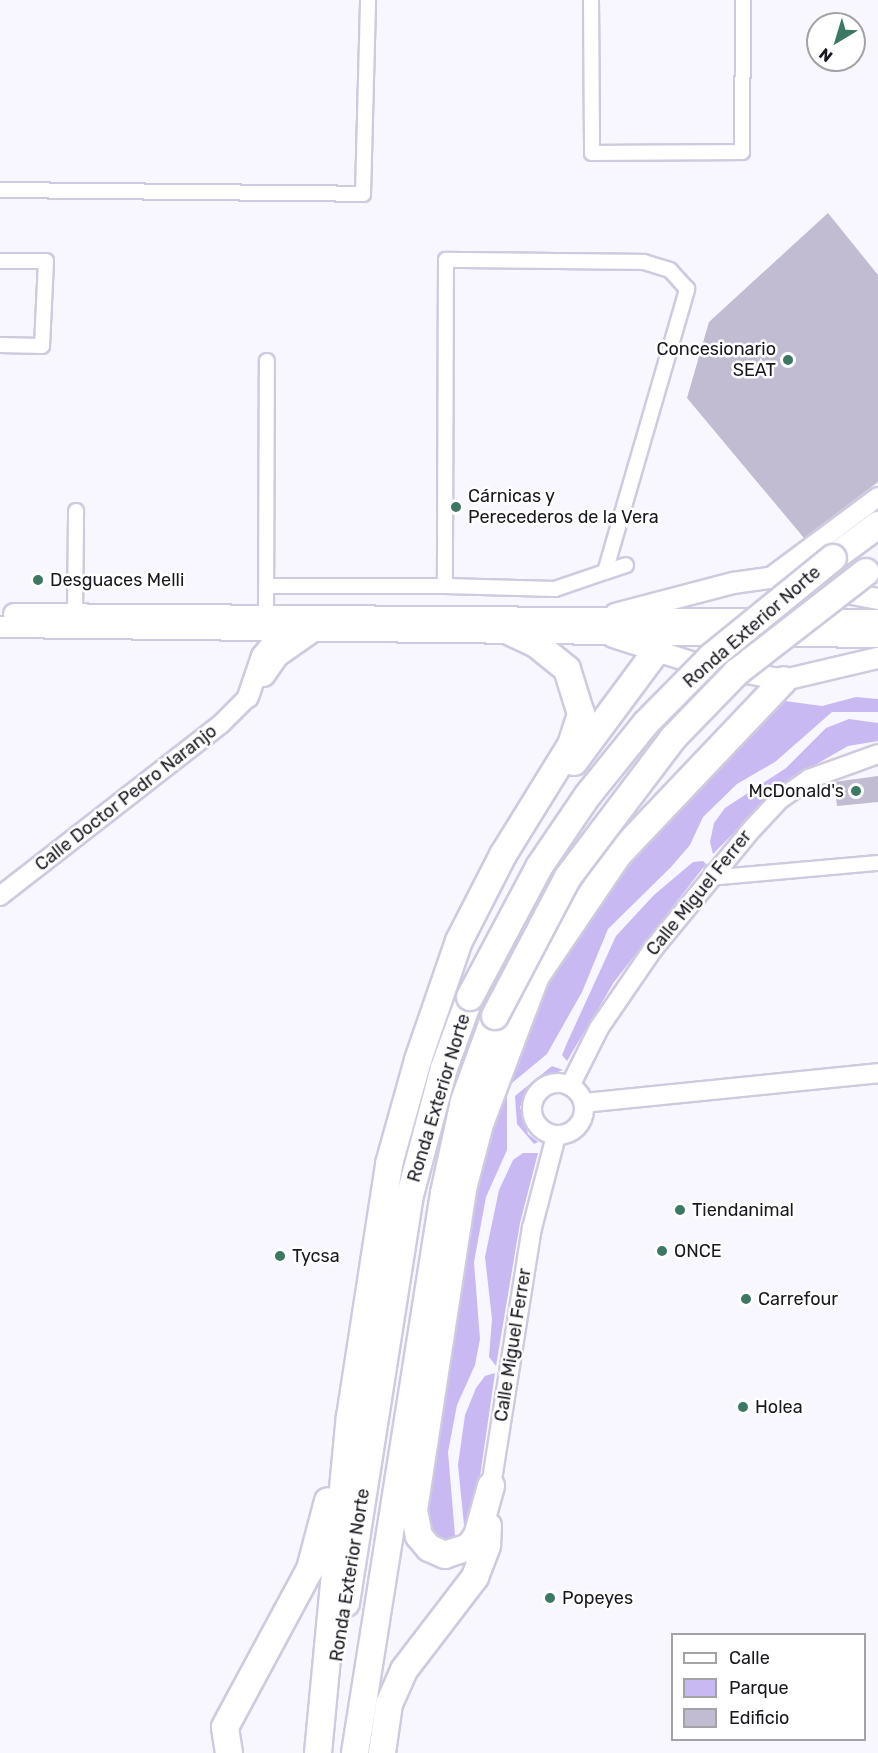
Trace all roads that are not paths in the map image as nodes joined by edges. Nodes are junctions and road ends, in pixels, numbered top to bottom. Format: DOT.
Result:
graph roads {
  1 [pos="368,0"];
  2 [pos="591,0"];
  3 [pos="743,0"];
  4 [pos="0,190"];
  5 [pos="0,261"];
  6 [pos="0,345"];
  7 [pos="267,361"];
  8 [pos="878,497"];
  9 [pos="76,511"];
  10 [pos="878,525"];
  11 [pos="626,565"];
  12 [pos="605,572"];
  13 [pos="867,576"];
  14 [pos="769,578"];
  15 [pos="267,586"];
  16 [pos="445,586"];
  17 [pos="696,593"];
  18 [pos="878,599"];
  19 [pos="0,614"];
  20 [pos="75,614"];
  21 [pos="266,616"];
  22 [pos="349,616"];
  23 [pos="460,624"];
  24 [pos="606,626"];
  25 [pos="9,627"];
  26 [pos="874,627"];
  27 [pos="140,629"];
  28 [pos="242,629"];
  29 [pos="280,630"];
  30 [pos="314,631"];
  31 [pos="512,633"];
  32 [pos="668,635"];
  33 [pos="262,656"];
  34 [pos="878,658"];
  35 [pos="849,664"];
  36 [pos="784,680"];
  37 [pos="248,697"];
  38 [pos="878,754"];
  39 [pos="523,825"];
  40 [pos="878,863"];
  41 [pos="712,872"];
  42 [pos="0,896"];
  43 [pos="537,973"];
  44 [pos="878,1073"];
  45 [pos="570,1086"];
  46 [pos="584,1103"];
  47 [pos="556,1136"];
  48 [pos="444,1193"];
  49 [pos="350,1416"];
  50 [pos="491,1486"];
  51 [pos="390,1521"];
  52 [pos="229,1753"];
  53 [pos="318,1753"];
  54 [pos="323,1753"];
  55 [pos="355,1753"];
  56 [pos="375,1753"];
  57 [pos="382,1753"];
  1 -- 4 [label="street"];
  2 -- 3 [label="street"];
  5 -- 6 [label="street"];
  7 -- 15 [label="street"];
  8 -- 14 [label="street"];
  9 -- 20 [label="street"];
  10 -- 54 [label="highway, Ronda Exterior Norte, bridge"];
  11 -- 12 [label="street"];
  12 -- 16 [label="street"];
  12 -- 16 [label="street"];
  13 -- 14 [label="main road"];
  13 -- 18 [label="main road"];
  13 -- 26 [label="main road"];
  13 -- 48 [label="highway, Ronda Exterior Norte, bridge"];
  14 -- 17 [label="main road"];
  15 -- 16 [label="street"];
  15 -- 21 [label="street"];
  17 -- 24 [label="main road"];
  17 -- 32 [label="main road"];
  19 -- 20 [label="main road"];
  20 -- 21 [label="main road"];
  20 -- 25 [label="main road"];
  20 -- 27 [label="main road"];
  21 -- 22 [label="main road"];
  22 -- 23 [label="main road"];
  22 -- 29 [label="main road"];
  23 -- 24 [label="main road"];
  23 -- 30 [label="main road"];
  23 -- 31 [label="main road"];
  24 -- 31 [label="main road"];
  24 -- 32 [label="main road"];
  24 -- 32 [label="main road"];
  25 -- 27 [label="main road"];
  26 -- 32 [label="main road"];
  26 -- 35 [label="main road"];
  27 -- 28 [label="main road"];
  28 -- 29 [label="main road"];
  28 -- 33 [label="main road"];
  29 -- 30 [label="main road"];
  29 -- 33 [label="main road"];
  30 -- 37 [label="main road"];
  31 -- 39 [label="highway"];
  32 -- 36 [label="main road"];
  32 -- 39 [label="highway"];
  33 -- 37 [label="main road"];
  34 -- 35 [label="main road"];
  35 -- 36 [label="main road"];
  36 -- 43 [label="highway"];
  37 -- 42 [label="street, Calle Doctor Pedro Naranjo"];
  38 -- 41 [label="street, Calle Miguel Ferrer"];
  39 -- 49 [label="highway"];
  40 -- 41 [label="street"];
  41 -- 45 [label="street, Calle Miguel Ferrer"];
  43 -- 48 [label="highway"];
  43 -- 50 [label="highway"];
  44 -- 46 [label="street"];
  45 -- 46 [label="street"];
  45 -- 47 [label="street"];
  46 -- 47 [label="street"];
  47 -- 50 [label="street, Calle Miguel Ferrer"];
  48 -- 51 [label="highway, Ronda Exterior Norte"];
  49 -- 52 [label="highway"];
  49 -- 53 [label="highway"];
  50 -- 57 [label="highway"];
  51 -- 55 [label="highway, Ronda Exterior Norte"];
  51 -- 56 [label="highway"];
}
